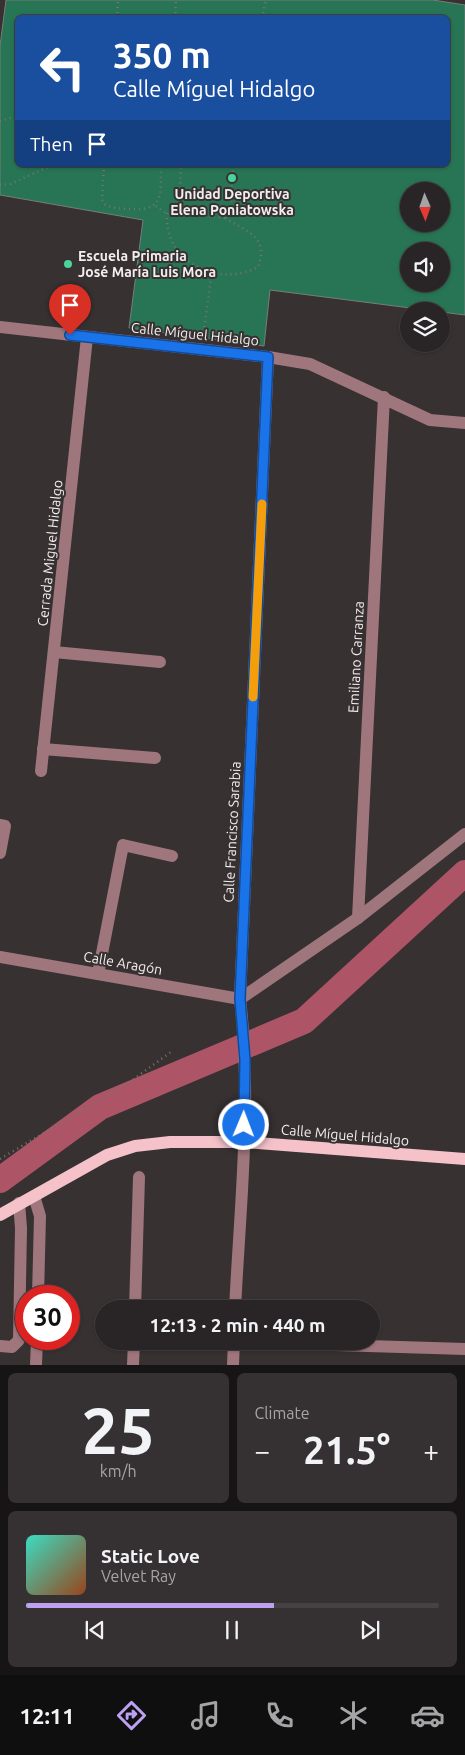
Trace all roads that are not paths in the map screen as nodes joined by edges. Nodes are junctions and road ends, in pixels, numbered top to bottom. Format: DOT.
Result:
graph roads {
  1 [pos="0,327"];
  2 [pos="87,337"];
  3 [pos="268,357"];
  4 [pos="384,398"];
  5 [pos="465,423"];
  6 [pos="54,652"];
  7 [pos="160,662"];
  8 [pos="44,748"];
  9 [pos="155,758"];
  10 [pos="41,771"];
  11 [pos="0,825"];
  12 [pos="465,834"];
  13 [pos="0,853"];
  14 [pos="172,856"];
  15 [pos="358,918"];
  16 [pos="0,957"];
  17 [pos="98,974"];
  18 [pos="240,999"];
  19 [pos="244,1142"];
  20 [pos="465,1159"];
  21 [pos="139,1177"];
  22 [pos="34,1196"];
  23 [pos="20,1203"];
  24 [pos="0,1215"];
  25 [pos="38,1285"];
  26 [pos="135,1300"];
  27 [pos="236,1300"];
  28 [pos="0,1346"];
  29 [pos="380,1346"];
  30 [pos="465,1349"];
  31 [pos="37,1350"];
  32 [pos="134,1350"];
  33 [pos="234,1350"];
  34 [pos="36,1365"];
  35 [pos="133,1365"];
  36 [pos="233,1365"];
  1 -- 2 [label="street, Calle Míguel Hidalgo"];
  2 -- 3 [label="street, Calle Míguel Hidalgo"];
  2 -- 6 [label="street, Cerrada Miguel Hidalgo"];
  3 -- 4 [label="street, Calle Míguel Hidalgo"];
  3 -- 18 [label="street, Calle Francisco Sarabia"];
  4 -- 5 [label="street, Calle Míguel Hidalgo"];
  4 -- 15 [label="street, Emiliano Carranza"];
  6 -- 7 [label="street"];
  6 -- 8 [label="street, Cerrada Miguel Hidalgo"];
  8 -- 9 [label="street"];
  8 -- 10 [label="street, Cerrada Miguel Hidalgo"];
  11 -- 13 [label="street"];
  12 -- 15 [label="street"];
  14 -- 17 [label="street"];
  15 -- 18 [label="street"];
  16 -- 17 [label="street, Calle Aragón"];
  17 -- 18 [label="street, Calle Aragón"];
  18 -- 19 [label="street, Calle Francisco Sarabia"];
  19 -- 20 [label="main road, Calle Míguel Hidalgo"];
  19 -- 22 [label="main road, Calle Míguel Hidalgo"];
  19 -- 27 [label="street, Calle Francisco Sarabia"];
  21 -- 26 [label="street"];
  22 -- 23 [label="main road, Calle Míguel Hidalgo"];
  22 -- 25 [label="street"];
  23 -- 24 [label="main road, Calle Míguel Hidalgo"];
  23 -- 28 [label="street"];
  29 -- 30 [label="street"];
  31 -- 34 [label="street"];
  32 -- 35 [label="street"];
  33 -- 36 [label="street"];
}
